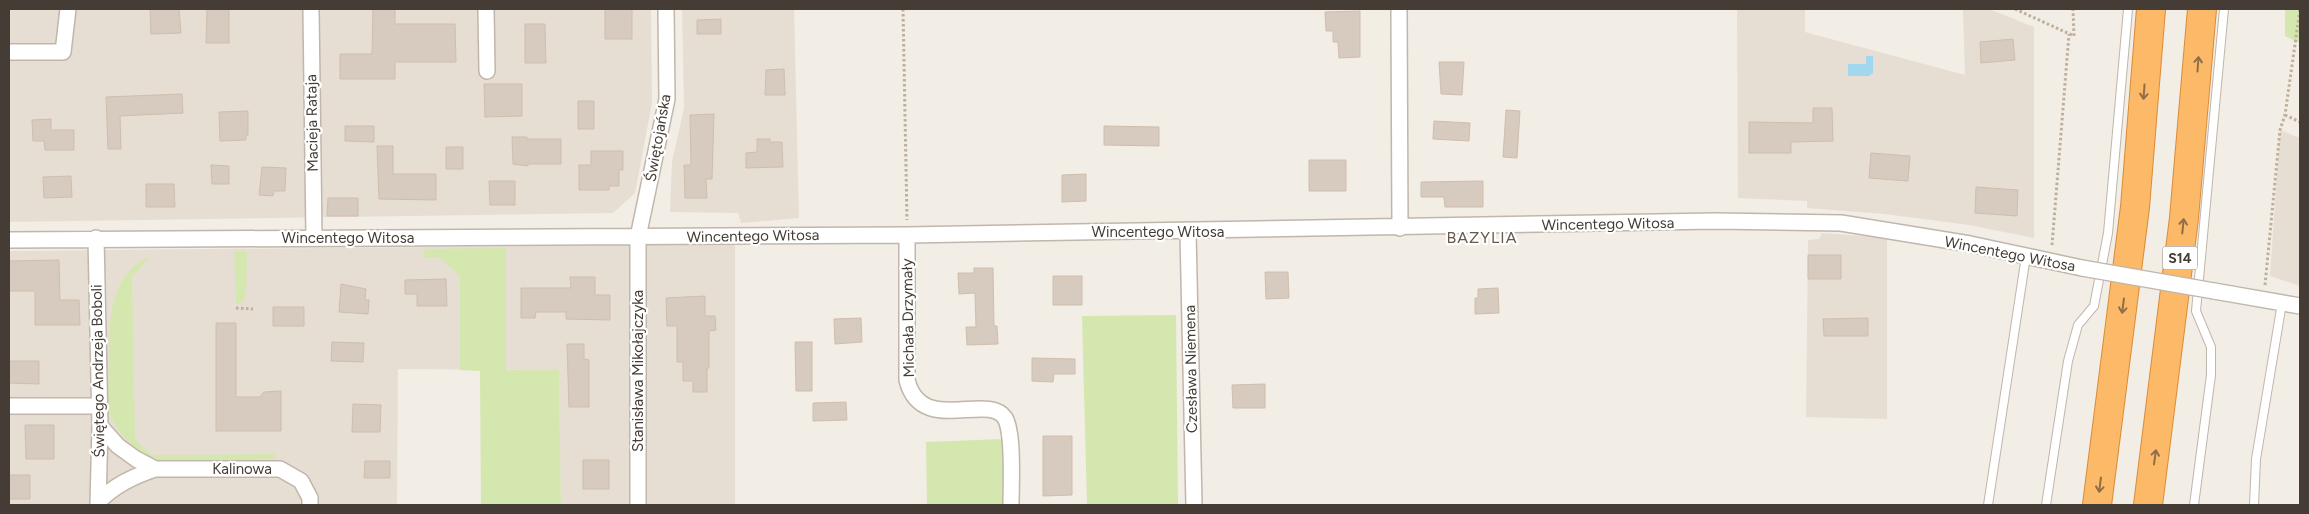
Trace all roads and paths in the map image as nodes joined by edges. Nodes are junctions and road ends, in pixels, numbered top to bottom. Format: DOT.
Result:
graph roads {
  1 [pos="68,9"];
  2 [pos="311,9"];
  3 [pos="486,9"];
  4 [pos="666,9"];
  5 [pos="903,9"];
  6 [pos="1398,9"];
  7 [pos="2015,9"];
  8 [pos="2073,9"];
  9 [pos="2128,9"];
  10 [pos="2151,9"];
  11 [pos="2202,9"];
  12 [pos="2224,9"];
  13 [pos="2300,9"];
  14 [pos="2069,34"];
  15 [pos="9,52"];
  16 [pos="486,70"];
  17 [pos="2285,116"];
  18 [pos="2300,122"];
  19 [pos="1400,228"];
  20 [pos="1188,232"];
  21 [pos="907,235"];
  22 [pos="638,237"];
  23 [pos="96,238"];
  24 [pos="314,238"];
  25 [pos="9,240"];
  26 [pos="2026,256"];
  27 [pos="2050,261"];
  28 [pos="2264,300"];
  29 [pos="2282,303"];
  30 [pos="2300,306"];
  31 [pos="236,308"];
  32 [pos="253,308"];
  33 [pos="9,406"];
  34 [pos="100,406"];
  35 [pos="100,426"];
  36 [pos="155,469"];
  37 [pos="98,504"];
  38 [pos="310,505"];
  39 [pos="638,505"];
  40 [pos="1011,505"];
  41 [pos="1194,505"];
  42 [pos="1988,505"];
  43 [pos="2046,505"];
  44 [pos="2098,505"];
  45 [pos="2148,505"];
  46 [pos="2194,505"];
  47 [pos="2254,505"];
  1 -- 15 [label="street"];
  2 -- 24 [label="street, Macieja Rataja"];
  3 -- 16 [label="street"];
  4 -- 22 [label="street, Świętojańska"];
  5 -- 21 [label="path"];
  6 -- 19 [label="street"];
  7 -- 14 [label="path"];
  8 -- 14 [label="path"];
  9 -- 43 [label="lane"];
  10 -- 44 [label="highway, one-way"];
  45 -- 11 [label="highway, S14, one-way"];
  12 -- 46 [label="lane"];
  13 -- 17 [label="path"];
  14 -- 27 [label="path"];
  17 -- 18 [label="path"];
  17 -- 28 [label="path"];
  19 -- 20 [label="street, Wincentego Witosa"];
  19 -- 26 [label="street, Wincentego Witosa"];
  20 -- 21 [label="street, Wincentego Witosa"];
  20 -- 41 [label="street, Czesława Niemena"];
  21 -- 22 [label="street, Wincentego Witosa"];
  21 -- 40 [label="street, Michała Drzymały"];
  22 -- 24 [label="street, Wincentego Witosa"];
  22 -- 39 [label="street, Stanisława Mikołajczyka"];
  23 -- 24 [label="street, Wincentego Witosa"];
  23 -- 25 [label="street, Wincentego Witosa"];
  23 -- 34 [label="street, Świętego Andrzeja Boboli"];
  26 -- 27 [label="street, Wincentego Witosa"];
  26 -- 42 [label="lane"];
  27 -- 28 [label="street, Wincentego Witosa, bridge"];
  28 -- 29 [label="street, Wincentego Witosa"];
  29 -- 30 [label="street, Wincentego Witosa"];
  29 -- 47 [label="lane"];
  31 -- 32 [label="path"];
  33 -- 34 [label="street"];
  34 -- 35 [label="street, Świętego Andrzeja Boboli"];
  35 -- 36 [label="street, Kalinowa"];
  35 -- 37 [label="street, Świętego Andrzeja Boboli"];
  36 -- 37 [label="street, Kalinowa"];
  36 -- 38 [label="street, Kalinowa"];
}
